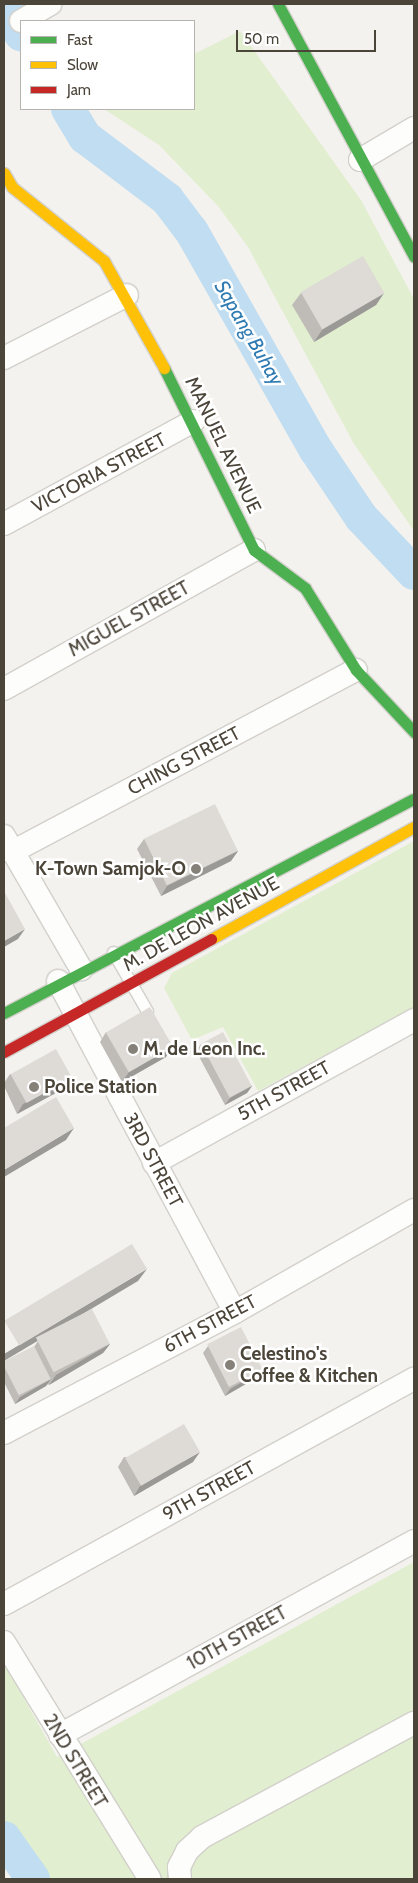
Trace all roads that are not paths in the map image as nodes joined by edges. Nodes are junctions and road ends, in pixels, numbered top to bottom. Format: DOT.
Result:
graph roads {
  1 [pos="278,4"];
  2 [pos="46,7"];
  3 [pos="23,20"];
  4 [pos="20,22"];
  5 [pos="4,32"];
  6 [pos="414,128"];
  7 [pos="360,160"];
  8 [pos="6,184"];
  9 [pos="414,257"];
  10 [pos="126,295"];
  11 [pos="4,358"];
  12 [pos="194,421"];
  13 [pos="4,524"];
  14 [pos="254,550"];
  15 [pos="356,670"];
  16 [pos="4,689"];
  17 [pos="414,732"];
  18 [pos="414,799"];
  19 [pos="414,827"];
  20 [pos="8,844"];
  21 [pos="113,952"];
  22 [pos="81,969"];
  23 [pos="58,982"];
  24 [pos="131,982"];
  25 [pos="147,1011"];
  26 [pos="4,1013"];
  27 [pos="74,1014"];
  28 [pos="414,1020"];
  29 [pos="4,1052"];
  30 [pos="154,1163"];
  31 [pos="414,1210"];
  32 [pos="235,1312"];
  33 [pos="414,1379"];
  34 [pos="4,1433"];
  35 [pos="414,1541"];
  36 [pos="4,1604"];
  37 [pos="4,1642"];
  38 [pos="414,1723"];
  39 [pos="60,1735"];
  40 [pos="150,1879"];
  41 [pos="180,1879"];
  1 -- 7 [label="street"];
  2 -- 3 [label="street"];
  4 -- 5 [label="street"];
  6 -- 7 [label="street"];
  7 -- 9 [label="street"];
  8 -- 10 [label="street, MANUEL AVENUE"];
  10 -- 11 [label="street"];
  10 -- 12 [label="street, MANUEL AVENUE"];
  12 -- 13 [label="street, VICTORIA STREET"];
  12 -- 14 [label="street, MANUEL AVENUE"];
  14 -- 15 [label="street, MANUEL AVENUE"];
  14 -- 16 [label="street, MIGUEL STREET"];
  15 -- 17 [label="street, MANUEL AVENUE"];
  15 -- 20 [label="street, CHING STREET"];
  18 -- 21 [label="street, M. DE LEON AVENUE"];
  19 -- 24 [label="street, M. DE LEON AVENUE"];
  20 -- 22 [label="street"];
  21 -- 22 [label="street, M. DE LEON AVENUE"];
  21 -- 24 [label="lane"];
  22 -- 23 [label="street, M. DE LEON AVENUE"];
  23 -- 26 [label="street, M. DE LEON AVENUE"];
  23 -- 27 [label="street, 3RD STREET"];
  24 -- 25 [label="lane"];
  24 -- 27 [label="street, M. DE LEON AVENUE"];
  27 -- 29 [label="street, M. DE LEON AVENUE"];
  27 -- 30 [label="street, 3RD STREET"];
  28 -- 30 [label="street, 5TH STREET"];
  30 -- 32 [label="street, 3RD STREET"];
  31 -- 32 [label="street, 6TH STREET"];
  32 -- 34 [label="street, 6TH STREET"];
  33 -- 36 [label="street, 9TH STREET"];
  35 -- 39 [label="street, 10TH STREET"];
  37 -- 39 [label="street, 2ND STREET"];
  38 -- 41 [label="street"];
  39 -- 40 [label="street, 2ND STREET"];
}
